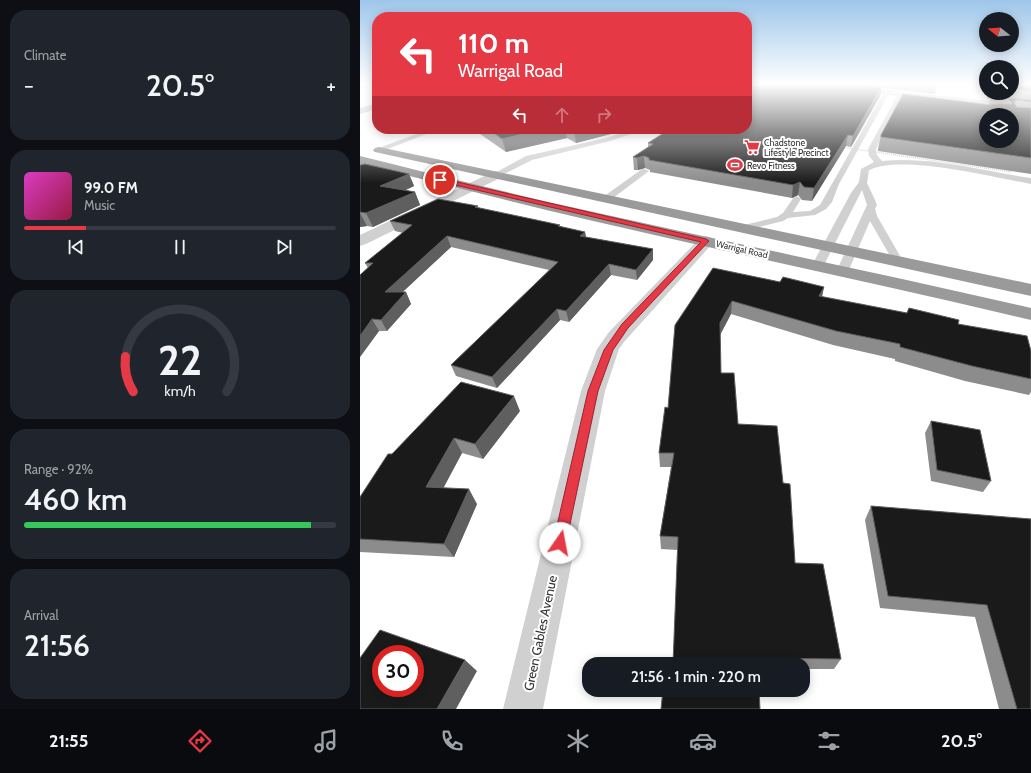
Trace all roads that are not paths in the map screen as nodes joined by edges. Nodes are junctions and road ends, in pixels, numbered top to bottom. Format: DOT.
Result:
graph roads {
  1 [pos="871,117"];
  2 [pos="889,117"];
  3 [pos="419,134"];
  4 [pos="627,134"];
  5 [pos="371,148"];
  6 [pos="360,160"];
  7 [pos="880,163"];
  8 [pos="645,172"];
  9 [pos="495,175"];
  10 [pos="1009,175"];
  11 [pos="864,179"];
  12 [pos="1031,181"];
  13 [pos="469,187"];
  14 [pos="606,199"];
  15 [pos="797,199"];
  16 [pos="870,209"];
  17 [pos="786,215"];
  18 [pos="743,228"];
  19 [pos="360,241"];
  20 [pos="706,241"];
  21 [pos="828,246"];
  22 [pos="851,251"];
  23 [pos="898,261"];
  24 [pos="817,266"];
  25 [pos="842,272"];
  26 [pos="1031,290"];
  27 [pos="1031,314"];
  28 [pos="523,709"];
  1 -- 17 [label="lane"];
  2 -- 7 [label="lane"];
  3 -- 5 [label="lane"];
  4 -- 9 [label="lane"];
  5 -- 9 [label="highway, Warrigal Road"];
  6 -- 13 [label="highway, Warrigal Road"];
  7 -- 10 [label="lane"];
  7 -- 11 [label="lane"];
  8 -- 14 [label="lane"];
  9 -- 13 [label="street"];
  9 -- 14 [label="highway, Warrigal Road"];
  10 -- 11 [label="lane"];
  10 -- 12 [label="lane"];
  11 -- 16 [label="lane"];
  11 -- 21 [label="lane"];
  13 -- 19 [label="street"];
  13 -- 20 [label="highway, Warrigal Road"];
  14 -- 18 [label="highway, Warrigal Road"];
  15 -- 17 [label="lane"];
  16 -- 22 [label="lane"];
  16 -- 23 [label="lane"];
  17 -- 18 [label="lane"];
  18 -- 21 [label="highway, Warrigal Road"];
  20 -- 24 [label="highway, Warrigal Road"];
  20 -- 28 [label="street, Green Gables Avenue"];
  21 -- 22 [label="highway, Warrigal Road"];
  21 -- 24 [label="lane"];
  22 -- 23 [label="highway, Warrigal Road"];
  22 -- 25 [label="lane"];
  23 -- 26 [label="highway, Warrigal Road"];
  24 -- 25 [label="highway, Warrigal Road"];
  25 -- 27 [label="highway, Warrigal Road"];
}
